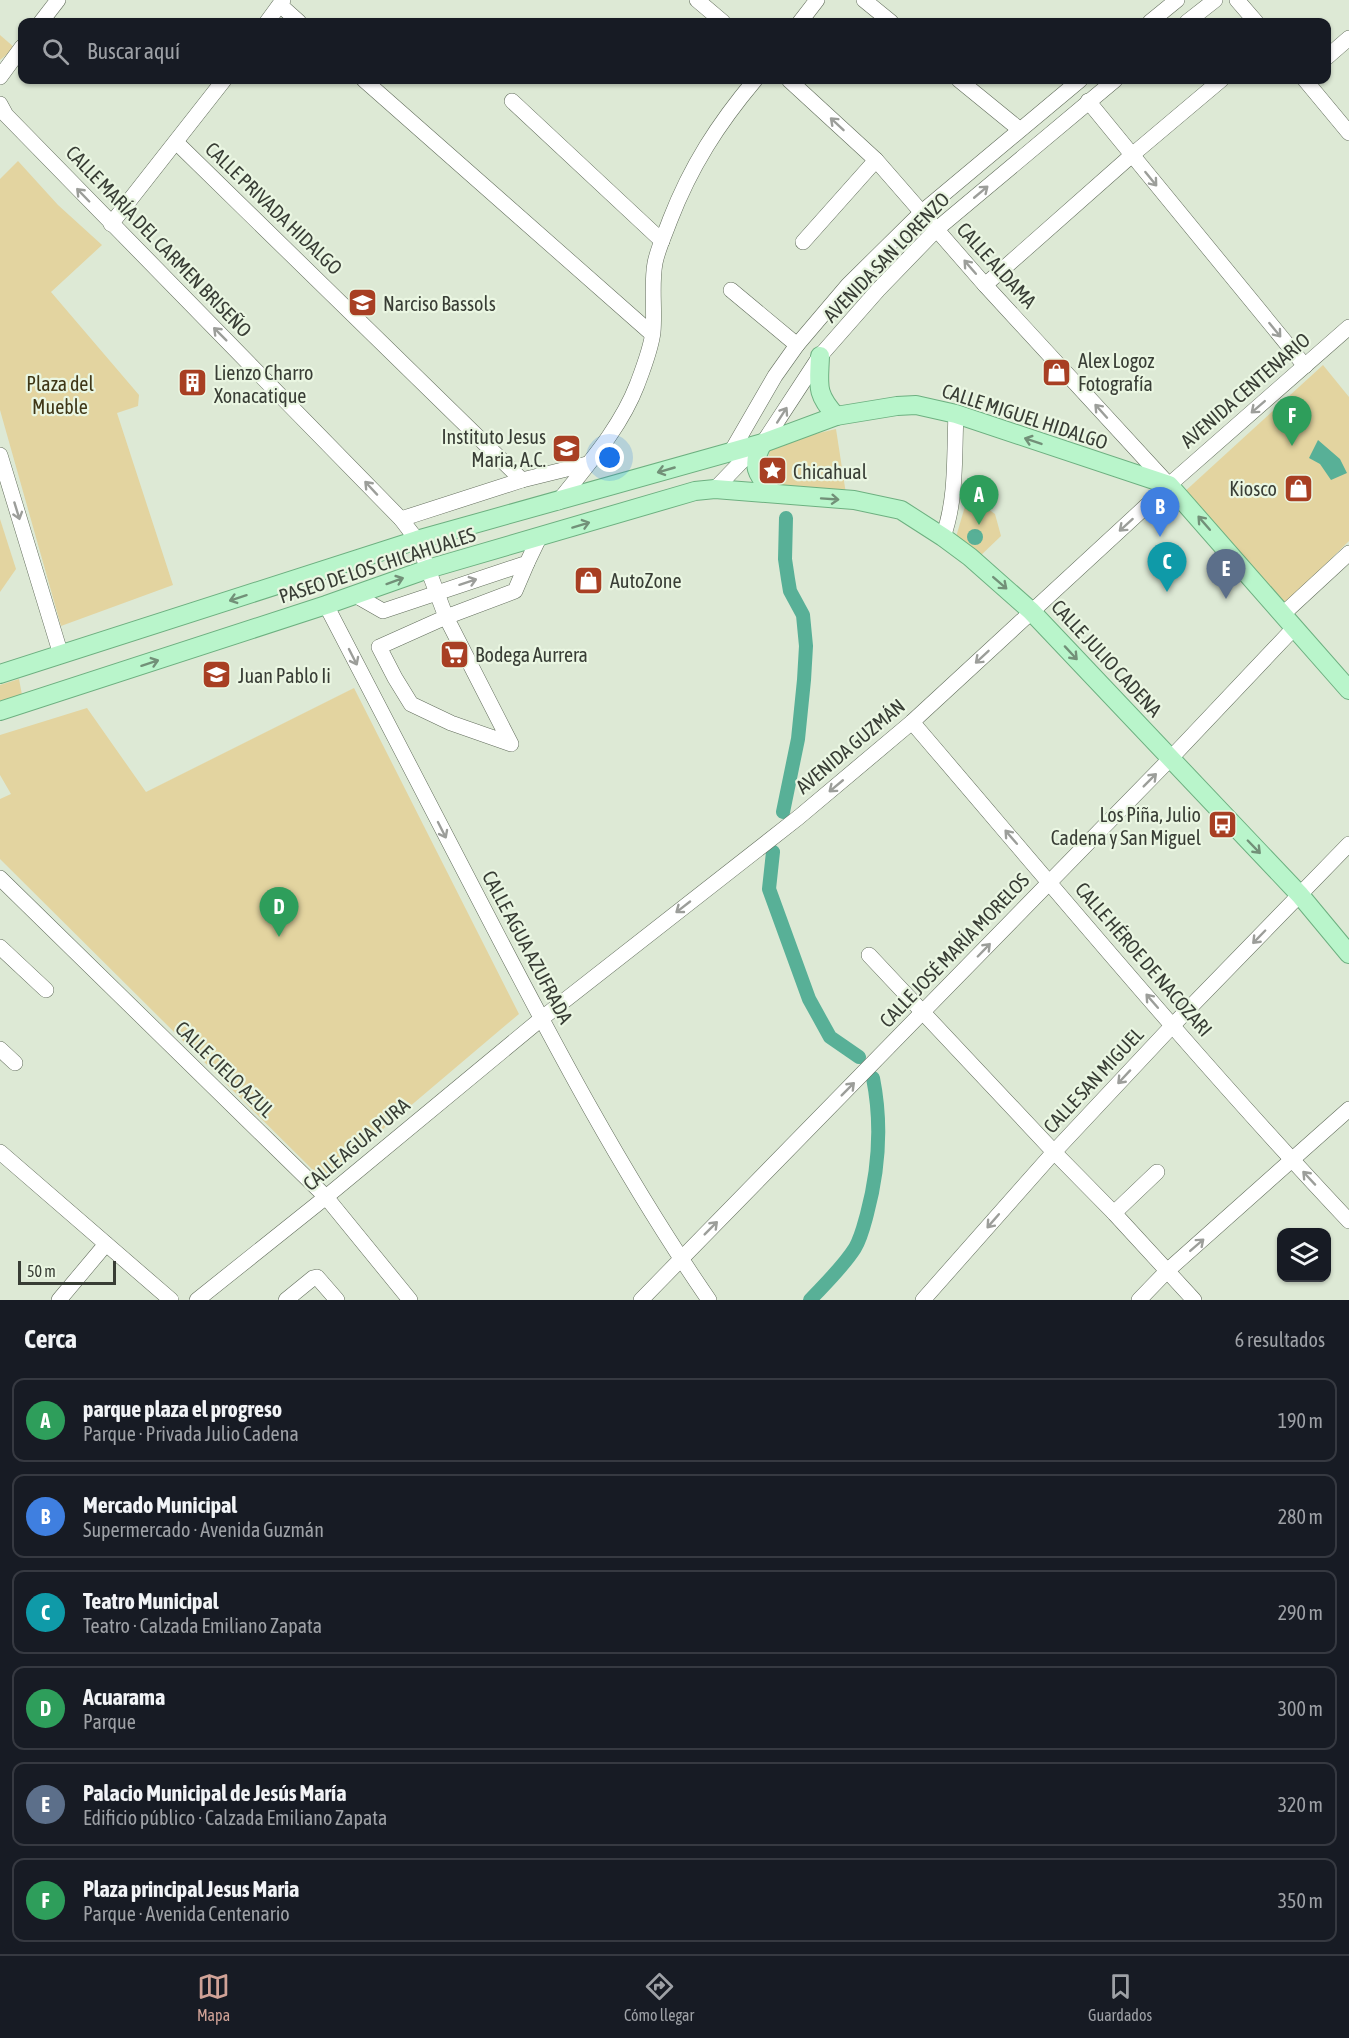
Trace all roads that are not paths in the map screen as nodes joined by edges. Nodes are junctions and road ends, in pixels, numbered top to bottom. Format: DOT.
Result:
graph roads {
  1 [pos="58,0"];
  2 [pos="697,0"];
  3 [pos="817,0"];
  4 [pos="864,0"];
  5 [pos="1178,0"];
  6 [pos="1215,0"];
  7 [pos="1237,0"];
  8 [pos="281,3"];
  9 [pos="44,18"];
  10 [pos="270,18"];
  11 [pos="295,18"];
  12 [pos="718,18"];
  13 [pos="803,18"];
  14 [pos="886,18"];
  15 [pos="1155,18"];
  16 [pos="1191,18"];
  17 [pos="1253,18"];
  18 [pos="1349,38"];
  19 [pos="18,52"];
  20 [pos="1331,54"];
  21 [pos="0,77"];
  22 [pos="221,84"];
  23 [pos="369,84"];
  24 [pos="751,84"];
  25 [pos="793,84"];
  26 [pos="964,84"];
  27 [pos="1075,84"];
  28 [pos="1110,84"];
  29 [pos="1216,84"];
  30 [pos="1308,84"];
  31 [pos="512,100"];
  32 [pos="1088,101"];
  33 [pos="2,113"];
  34 [pos="1019,129"];
  35 [pos="1349,133"];
  36 [pos="177,143"];
  37 [pos="1132,155"];
  38 [pos="876,160"];
  39 [pos="922,212"];
  40 [pos="111,224"];
  41 [pos="937,229"];
  42 [pos="662,241"];
  43 [pos="803,242"];
  44 [pos="985,285"];
  45 [pos="731,290"];
  46 [pos="1349,327"];
  47 [pos="652,334"];
  48 [pos="797,345"];
  49 [pos="820,356"];
  50 [pos="1305,366"];
  51 [pos="956,414"];
  52 [pos="836,416"];
  53 [pos="763,443"];
  54 [pos="731,452"];
  55 [pos="0,455"];
  56 [pos="696,462"];
  57 [pos="587,464"];
  58 [pos="522,480"];
  59 [pos="1169,485"];
  60 [pos="715,489"];
  61 [pos="695,491"];
  62 [pos="772,492"];
  63 [pos="558,502"];
  64 [pos="401,519"];
  65 [pos="943,537"];
  66 [pos="539,538"];
  67 [pos="417,540"];
  68 [pos="1349,553"];
  69 [pos="527,563"];
  70 [pos="428,569"];
  71 [pos="435,593"];
  72 [pos="355,595"];
  73 [pos="326,605"];
  74 [pos="1031,611"];
  75 [pos="446,617"];
  76 [pos="1289,621"];
  77 [pos="61,655"];
  78 [pos="0,674"];
  79 [pos="1349,690"];
  80 [pos="0,711"];
  81 [pos="912,722"];
  82 [pos="1170,759"];
  83 [pos="1349,844"];
  84 [pos="0,878"];
  85 [pos="1049,882"];
  86 [pos="1300,895"];
  87 [pos="0,947"];
  88 [pos="1349,954"];
  89 [pos="869,955"];
  90 [pos="46,990"];
  91 [pos="922,1014"];
  92 [pos="541,1019"];
  93 [pos="1173,1025"];
  94 [pos="0,1049"];
  95 [pos="15,1063"];
  96 [pos="1349,1109"];
  97 [pos="0,1152"];
  98 [pos="1054,1152"];
  99 [pos="1293,1161"];
  100 [pos="1156,1172"];
  101 [pos="326,1197"];
  102 [pos="1114,1213"];
  103 [pos="1349,1221"];
  104 [pos="106,1244"];
  105 [pos="681,1259"];
  106 [pos="1167,1271"];
  107 [pos="927,1299"];
  108 [pos="59,1300"];
  109 [pos="171,1300"];
  110 [pos="196,1300"];
  111 [pos="286,1300"];
  112 [pos="337,1300"];
  113 [pos="410,1300"];
  114 [pos="641,1300"];
  115 [pos="709,1300"];
  116 [pos="1139,1300"];
  117 [pos="1194,1300"];
  1 -- 9 [label="street"];
  2 -- 12 [label="street"];
  3 -- 13 [label="street"];
  4 -- 14 [label="street"];
  5 -- 15 [label="street"];
  6 -- 16 [label="street"];
  7 -- 17 [label="street"];
  8 -- 10 [label="street"];
  8 -- 11 [label="street"];
  18 -- 20 [label="street"];
  19 -- 21 [label="street"];
  22 -- 36 [label="street"];
  23 -- 47 [label="street"];
  24 -- 42 [label="street"];
  38 -- 25 [label="street, CALLE ALDAMA, one-way"];
  26 -- 34 [label="street"];
  27 -- 34 [label="street, AVENIDA SAN LORENZO"];
  28 -- 32 [label="street, AVENIDA SAN LORENZO"];
  29 -- 37 [label="street"];
  30 -- 35 [label="street"];
  31 -- 42 [label="street"];
  32 -- 37 [label="street"];
  41 -- 32 [label="street, AVENIDA SAN LORENZO, one-way"];
  40 -- 33 [label="street, CALLE MARÍA DEL CARMEN BRISEÑO, one-way"];
  34 -- 39 [label="street, AVENIDA SAN LORENZO"];
  36 -- 40 [label="street"];
  36 -- 58 [label="street, CALLE PRIVADA HIDALGO"];
  37 -- 44 [label="street"];
  37 -- 50 [label="street, one-way"];
  38 -- 39 [label="street, CALLE ALDAMA"];
  38 -- 43 [label="street"];
  39 -- 41 [label="street, CALLE ALDAMA"];
  39 -- 48 [label="street, AVENIDA SAN LORENZO"];
  64 -- 40 [label="street, CALLE MARÍA DEL CARMEN BRISEÑO, one-way"];
  44 -- 41 [label="street, CALLE ALDAMA, one-way"];
  41 -- 49 [label="street, AVENIDA SAN LORENZO"];
  42 -- 47 [label="street"];
  59 -- 44 [label="street, CALLE ALDAMA, one-way"];
  45 -- 48 [label="street"];
  46 -- 50 [label="street, AVENIDA CENTENARIO"];
  47 -- 57 [label="street"];
  48 -- 54 [label="street, AVENIDA SAN LORENZO"];
  49 -- 52 [label="main road"];
  53 -- 49 [label="street, AVENIDA SAN LORENZO, one-way"];
  50 -- 59 [label="street, AVENIDA CENTENARIO, one-way"];
  51 -- 52 [label="main road, CALLE MIGUEL HIDALGO"];
  59 -- 51 [label="main road, CALLE MIGUEL HIDALGO, one-way"];
  51 -- 65 [label="street"];
  52 -- 53 [label="main road, CALLE MIGUEL HIDALGO"];
  53 -- 54 [label="main road, PASEO DE LOS CHICAHUALES"];
  53 -- 60 [label="street, AVENIDA SAN LORENZO"];
  53 -- 62 [label="main road"];
  54 -- 56 [label="main road, PASEO DE LOS CHICAHUALES"];
  55 -- 77 [label="street, one-way"];
  56 -- 61 [label="main road"];
  56 -- 63 [label="main road, PASEO DE LOS CHICAHUALES, one-way"];
  57 -- 58 [label="street, PASEO DE LOS CHICAHUALES"];
  57 -- 63 [label="street"];
  58 -- 64 [label="street, PASEO DE LOS CHICAHUALES"];
  59 -- 74 [label="street, AVENIDA GUZMÁN, one-way"];
  76 -- 59 [label="main road, one-way"];
  60 -- 61 [label="main road, PASEO DE LOS CHICAHUALES"];
  60 -- 62 [label="main road, PASEO DE LOS CHICAHUALES"];
  66 -- 61 [label="main road, PASEO DE LOS CHICAHUALES, one-way"];
  62 -- 65 [label="main road, CALLE JULIO CADENA, one-way"];
  63 -- 67 [label="main road, PASEO DE LOS CHICAHUALES"];
  64 -- 67 [label="street, CALLE MARÍA DEL CARMEN BRISEÑO"];
  65 -- 74 [label="main road, CALLE JULIO CADENA, one-way"];
  66 -- 69 [label="street"];
  66 -- 70 [label="main road, PASEO DE LOS CHICAHUALES"];
  67 -- 70 [label="street, CALLE MARÍA DEL CARMEN BRISEÑO"];
  67 -- 77 [label="main road, PASEO DE LOS CHICAHUALES, one-way"];
  68 -- 76 [label="street, CALLE JOSÉ MARÍA MORELOS"];
  71 -- 69 [label="street, one-way"];
  69 -- 75 [label="street"];
  70 -- 71 [label="street, CALLE MARÍA DEL CARMEN BRISEÑO"];
  72 -- 70 [label="main road, PASEO DE LOS CHICAHUALES, one-way"];
  71 -- 72 [label="street"];
  71 -- 75 [label="street, CALLE MARÍA DEL CARMEN BRISEÑO"];
  72 -- 73 [label="main road, PASEO DE LOS CHICAHUALES"];
  80 -- 73 [label="main road, PASEO DE LOS CHICAHUALES, one-way"];
  73 -- 92 [label="street, CALLE AGUA AZUFRADA, one-way"];
  74 -- 81 [label="street, AVENIDA GUZMÁN, one-way"];
  74 -- 82 [label="main road, CALLE JULIO CADENA, one-way"];
  75 -- 75 [label="street, CALLE MARÍA DEL CARMEN BRISEÑO"];
  76 -- 79 [label="main road"];
  76 -- 82 [label="street, CALLE JOSÉ MARÍA MORELOS"];
  77 -- 78 [label="main road, PASEO DE LOS CHICAHUALES"];
  85 -- 81 [label="street, CALLE HÉROE DE NACOZARI, one-way"];
  81 -- 92 [label="street, AVENIDA GUZMÁN, one-way"];
  85 -- 82 [label="street, CALLE JOSÉ MARÍA MORELOS, one-way"];
  82 -- 86 [label="main road, CALLE JULIO CADENA, one-way"];
  83 -- 86 [label="street, CALLE SAN MIGUEL"];
  84 -- 101 [label="street, CALLE CIELO AZUL"];
  91 -- 85 [label="street, CALLE JOSÉ MARÍA MORELOS, one-way"];
  93 -- 85 [label="street, CALLE HÉROE DE NACOZARI, one-way"];
  86 -- 88 [label="main road, CALLE JULIO CADENA"];
  86 -- 93 [label="street, CALLE SAN MIGUEL, one-way"];
  87 -- 90 [label="street"];
  89 -- 91 [label="street"];
  91 -- 98 [label="street"];
  105 -- 91 [label="street, CALLE JOSÉ MARÍA MORELOS, one-way"];
  92 -- 101 [label="street, CALLE AGUA PURA"];
  92 -- 105 [label="street, CALLE AGUA AZUFRADA"];
  93 -- 98 [label="street, CALLE SAN MIGUEL, one-way"];
  93 -- 99 [label="street, CALLE HÉROE DE NACOZARI"];
  94 -- 95 [label="street"];
  96 -- 99 [label="street"];
  97 -- 104 [label="street"];
  98 -- 102 [label="street"];
  98 -- 107 [label="street, CALLE SAN MIGUEL, one-way"];
  103 -- 99 [label="street, CALLE HÉROE DE NACOZARI, one-way"];
  106 -- 99 [label="street, one-way"];
  100 -- 102 [label="street"];
  101 -- 110 [label="street, CALLE AGUA PURA"];
  101 -- 113 [label="street, CALLE CIELO AZUL"];
  102 -- 106 [label="street"];
  104 -- 108 [label="street"];
  104 -- 109 [label="street"];
  105 -- 114 [label="street, CALLE JOSÉ MARÍA MORELOS"];
  105 -- 115 [label="street, CALLE AGUA AZUFRADA"];
  106 -- 116 [label="street"];
  106 -- 117 [label="street"];
  111 -- 112 [label="street"];
}
